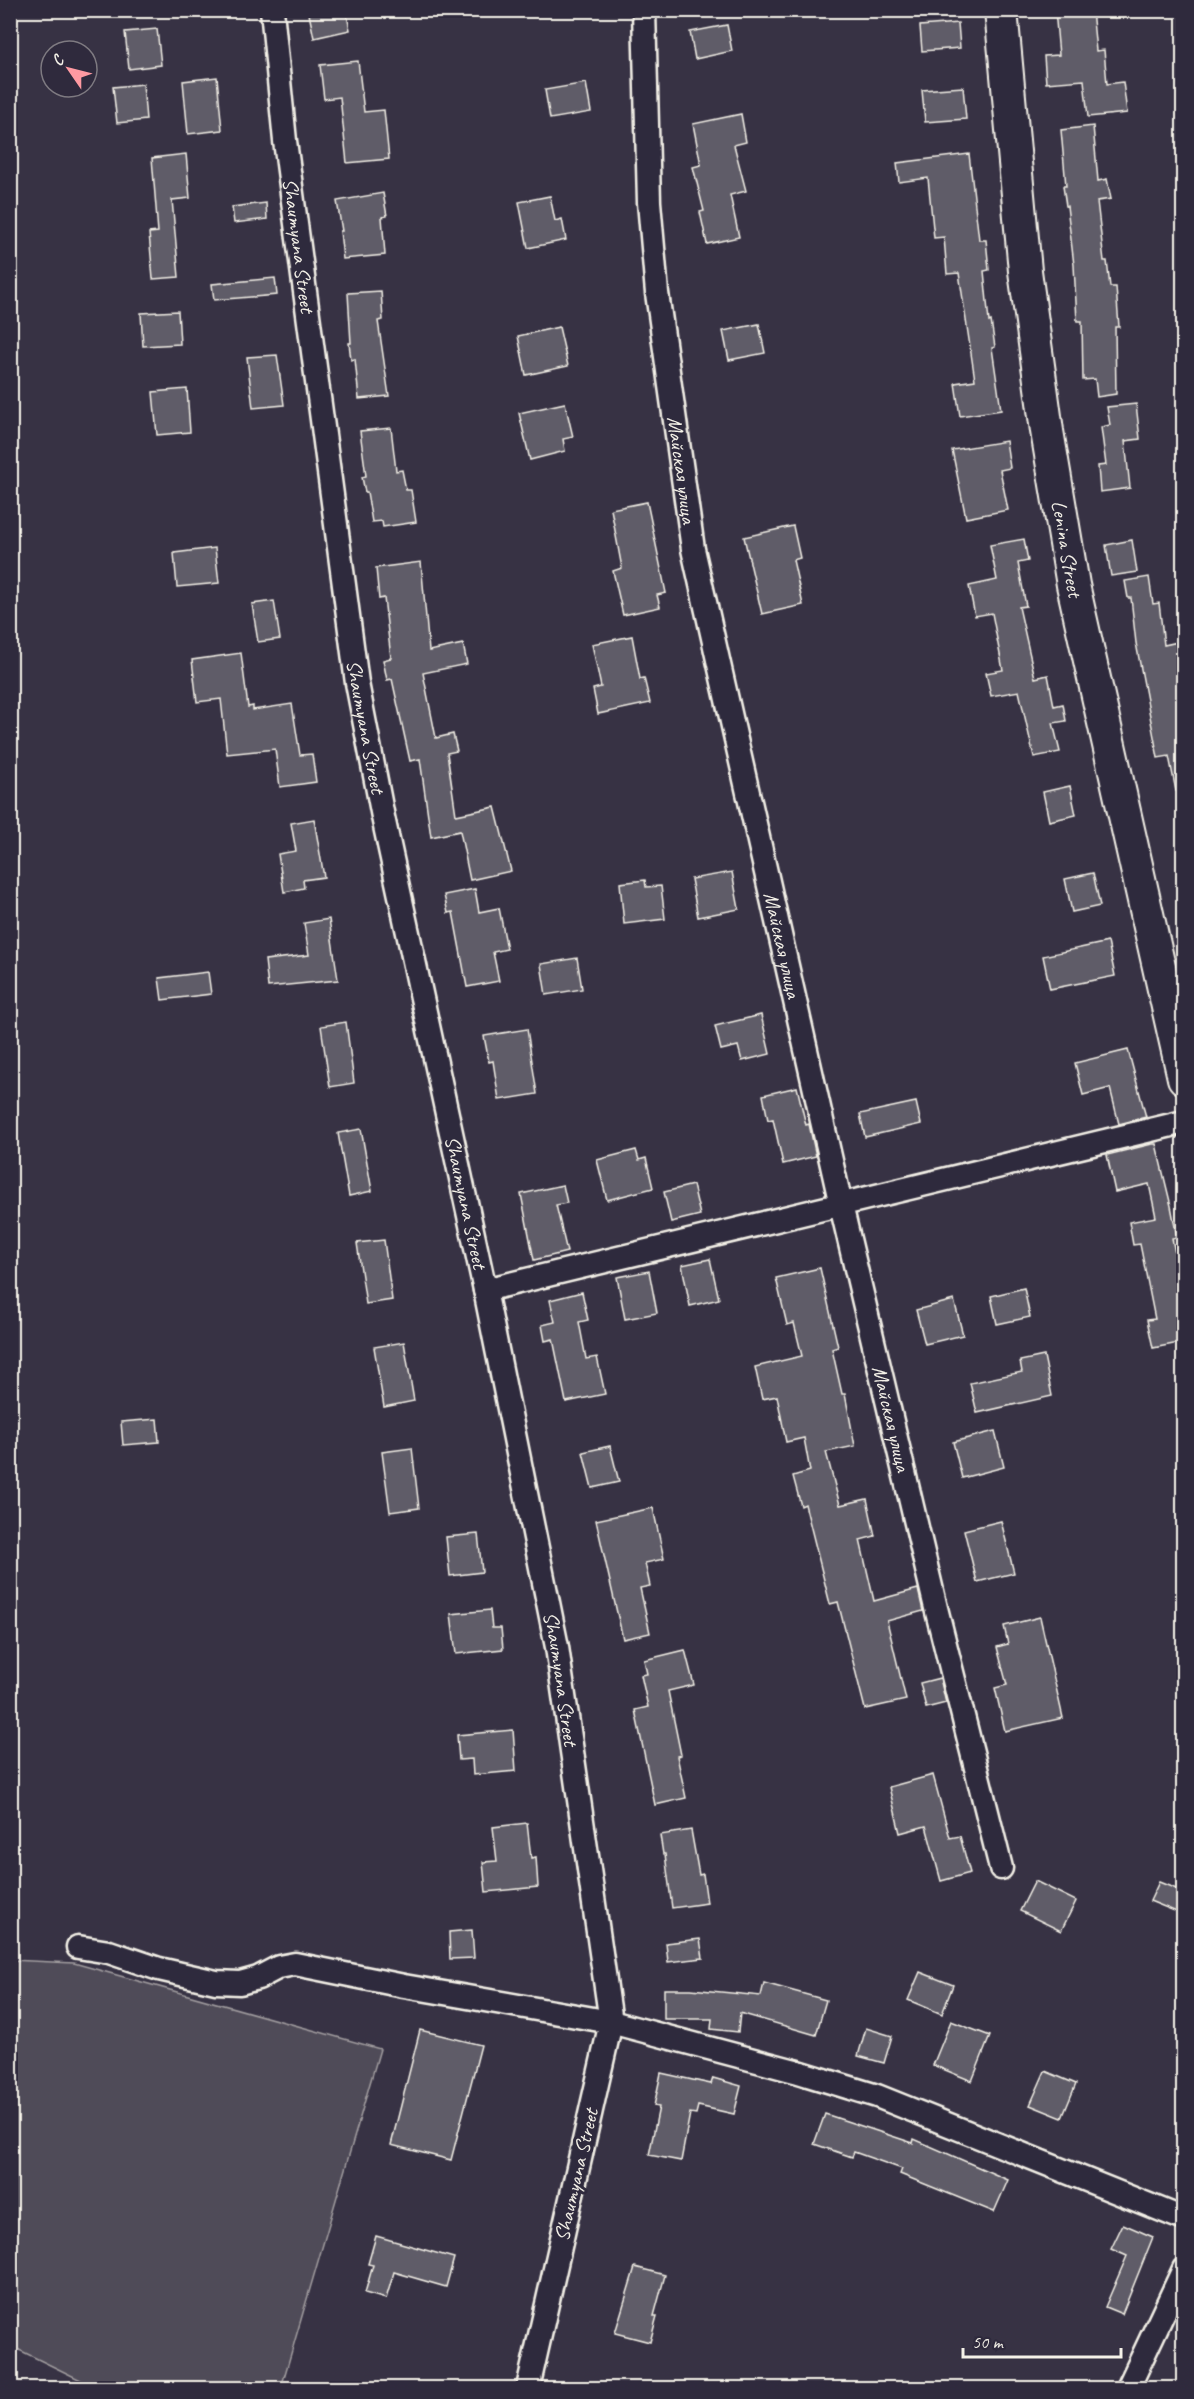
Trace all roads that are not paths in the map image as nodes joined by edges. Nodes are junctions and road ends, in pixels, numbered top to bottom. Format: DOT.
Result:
graph roads {
  1 [pos="272,10"];
  2 [pos="644,10"];
  3 [pos="1001,10"];
  4 [pos="1184,1078"];
  5 [pos="1184,1122"];
  6 [pos="841,1205"];
  7 [pos="485,1290"];
  8 [pos="1001,1868"];
  9 [pos="78,1947"];
  10 [pos="611,2022"];
  11 [pos="1184,2219"];
  12 [pos="1184,2269"];
  13 [pos="528,2388"];
  14 [pos="1128,2388"];
  1 -- 7 [label="street, Shaumyana Street"];
  2 -- 6 [label="street, Майская улица"];
  3 -- 4 [label="street, Lenina Street"];
  5 -- 6 [label="street"];
  6 -- 7 [label="street"];
  6 -- 8 [label="street, Майская улица"];
  7 -- 10 [label="street, Shaumyana Street"];
  9 -- 10 [label="street"];
  10 -- 11 [label="street"];
  10 -- 13 [label="street, Shaumyana Street"];
  12 -- 14 [label="street"];
}
